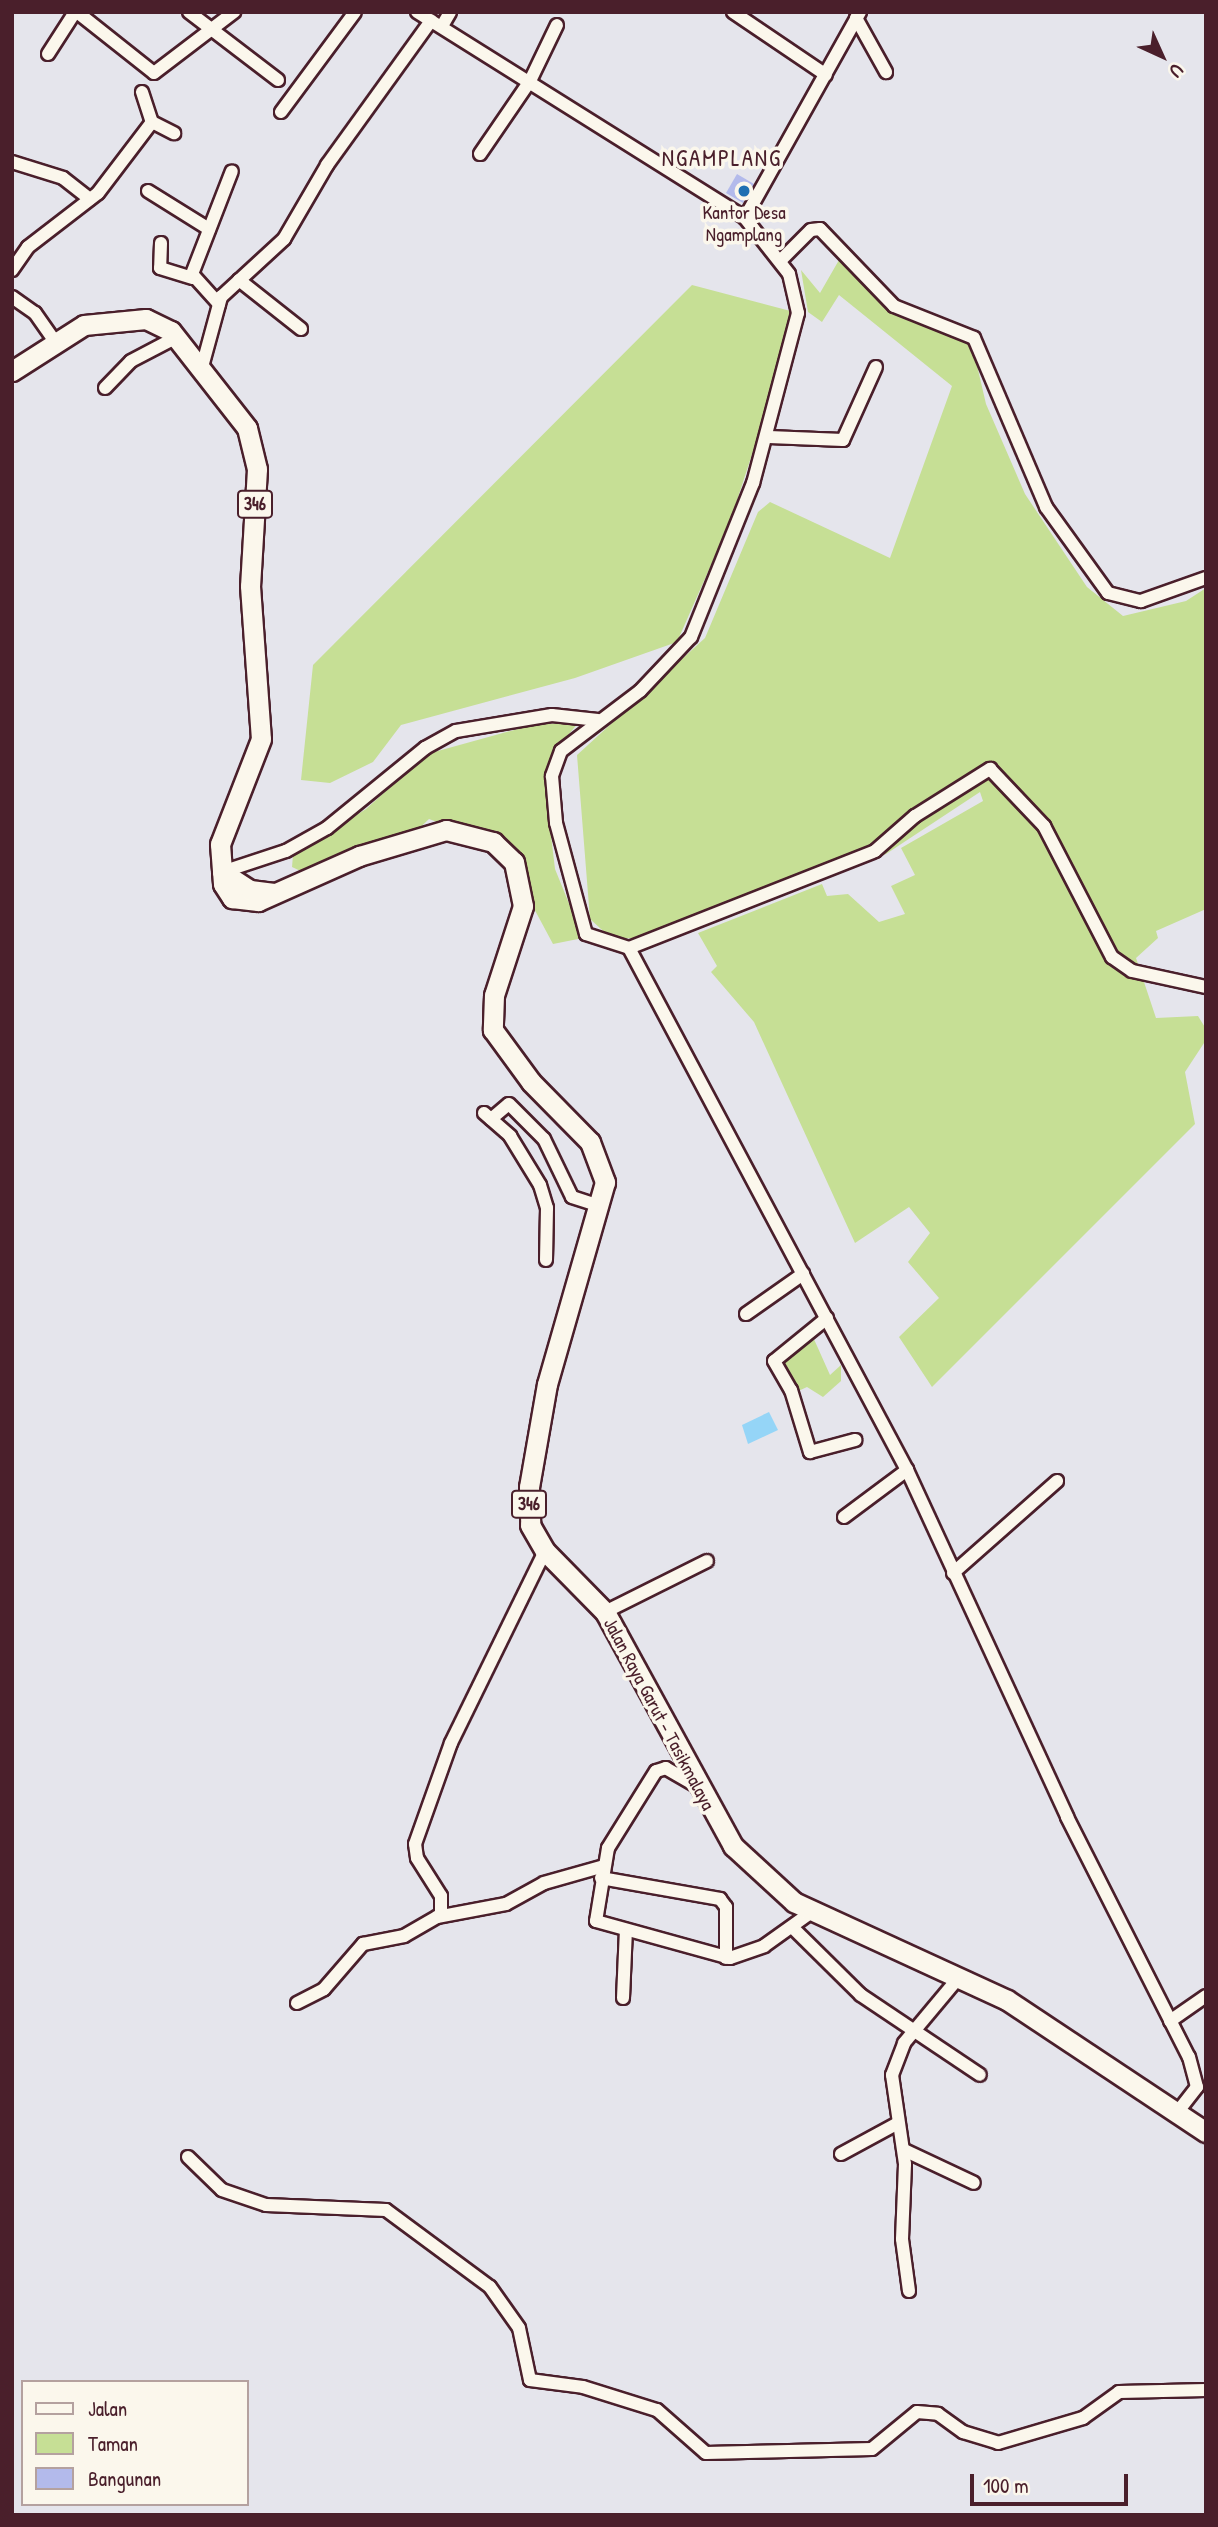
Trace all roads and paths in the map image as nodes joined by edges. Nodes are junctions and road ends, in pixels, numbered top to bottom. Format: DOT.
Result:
graph roads {
  1 [pos="76,12"];
  2 [pos="189,12"];
  3 [pos="234,12"];
  4 [pos="355,12"];
  5 [pos="417,12"];
  6 [pos="450,12"];
  7 [pos="741,14"];
  8 [pos="858,15"];
  9 [pos="437,23"];
  10 [pos="557,25"];
  11 [pos="209,32"];
  12 [pos="48,54"];
  13 [pos="886,72"];
  14 [pos="826,75"];
  15 [pos="278,80"];
  16 [pos="530,81"];
  17 [pos="142,92"];
  18 [pos="281,112"];
  19 [pos="152,122"];
  20 [pos="174,133"];
  21 [pos="480,155"];
  22 [pos="12,162"];
  23 [pos="232,170"];
  24 [pos="148,191"];
  25 [pos="90,199"];
  26 [pos="744,218"];
  27 [pos="209,229"];
  28 [pos="161,243"];
  29 [pos="781,260"];
  30 [pos="12,270"];
  31 [pos="192,278"];
  32 [pos="239,280"];
  33 [pos="12,297"];
  34 [pos="219,304"];
  35 [pos="301,329"];
  36 [pos="177,337"];
  37 [pos="54,340"];
  38 [pos="876,366"];
  39 [pos="202,367"];
  40 [pos="12,371"];
  41 [pos="105,388"];
  42 [pos="769,437"];
  43 [pos="1206,578"];
  44 [pos="598,720"];
  45 [pos="222,872"];
  46 [pos="629,948"];
  47 [pos="1206,987"];
  48 [pos="599,1206"];
  49 [pos="546,1260"];
  50 [pos="803,1275"];
  51 [pos="746,1314"];
  52 [pos="827,1318"];
  53 [pos="855,1440"];
  54 [pos="907,1470"];
  55 [pos="1057,1481"];
  56 [pos="844,1517"];
  57 [pos="545,1551"];
  58 [pos="708,1561"];
  59 [pos="953,1573"];
  60 [pos="605,1612"];
  61 [pos="695,1785"];
  62 [pos="603,1872"];
  63 [pos="813,1911"];
  64 [pos="441,1916"];
  65 [pos="793,1928"];
  66 [pos="626,1930"];
  67 [pos="726,1958"];
  68 [pos="960,1976"];
  69 [pos="1206,1997"];
  70 [pos="623,1998"];
  71 [pos="297,2003"];
  72 [pos="1170,2021"];
  73 [pos="914,2030"];
  74 [pos="980,2076"];
  75 [pos="1177,2113"];
  76 [pos="898,2123"];
  77 [pos="1206,2132"];
  78 [pos="904,2150"];
  79 [pos="841,2154"];
  80 [pos="188,2157"];
  81 [pos="974,2183"];
  82 [pos="909,2291"];
  83 [pos="1206,2390"];
  1 -- 11 [label="street"];
  1 -- 12 [label="street"];
  2 -- 11 [label="street"];
  3 -- 11 [label="street"];
  4 -- 18 [label="street"];
  5 -- 9 [label="street"];
  6 -- 9 [label="street"];
  7 -- 14 [label="street"];
  8 -- 13 [label="street"];
  8 -- 14 [label="street"];
  9 -- 16 [label="street"];
  9 -- 32 [label="street"];
  10 -- 16 [label="street"];
  11 -- 15 [label="street"];
  14 -- 26 [label="street"];
  16 -- 21 [label="street"];
  16 -- 26 [label="street"];
  17 -- 19 [label="street"];
  19 -- 20 [label="street"];
  19 -- 25 [label="street"];
  22 -- 25 [label="street"];
  23 -- 27 [label="street"];
  24 -- 27 [label="street"];
  25 -- 30 [label="street"];
  26 -- 29 [label="street"];
  27 -- 31 [label="street"];
  28 -- 31 [label="street"];
  29 -- 42 [label="street"];
  29 -- 43 [label="street"];
  31 -- 34 [label="street"];
  32 -- 34 [label="street"];
  32 -- 35 [label="street"];
  33 -- 37 [label="street"];
  34 -- 39 [label="street"];
  36 -- 37 [label="main road, 346"];
  36 -- 39 [label="main road, 346"];
  36 -- 41 [label="street"];
  37 -- 40 [label="main road, 346"];
  38 -- 42 [label="street"];
  39 -- 45 [label="main road, 346"];
  42 -- 44 [label="street"];
  44 -- 45 [label="street"];
  44 -- 46 [label="street"];
  45 -- 48 [label="main road, Jalan Raya Garut - Tasikmalaya / 346"];
  46 -- 47 [label="street"];
  46 -- 50 [label="street"];
  48 -- 49 [label="street"];
  48 -- 57 [label="main road, Jalan Raya Garut - Tasikmalaya / 346"];
  50 -- 51 [label="street"];
  50 -- 52 [label="street"];
  52 -- 53 [label="street"];
  52 -- 54 [label="street"];
  54 -- 56 [label="street"];
  54 -- 59 [label="street"];
  55 -- 59 [label="street"];
  57 -- 60 [label="main road, Jalan Raya Garut - Tasikmalaya / 346"];
  57 -- 64 [label="street"];
  58 -- 60 [label="street"];
  59 -- 72 [label="street"];
  60 -- 61 [label="main road, Jalan Raya Garut - Tasikmalaya / 346"];
  61 -- 62 [label="street"];
  61 -- 63 [label="main road, Jalan Raya Garut - Tasikmalaya / 346"];
  62 -- 64 [label="street"];
  62 -- 66 [label="street"];
  62 -- 67 [label="street"];
  63 -- 65 [label="street"];
  63 -- 68 [label="main road, Jalan Raya Garut - Tasikmalaya / 346"];
  64 -- 71 [label="street"];
  65 -- 67 [label="street"];
  65 -- 73 [label="street"];
  66 -- 67 [label="street"];
  66 -- 70 [label="street"];
  68 -- 73 [label="street"];
  68 -- 75 [label="main road, Jalan Raya Garut - Tasikmalaya / 346"];
  69 -- 72 [label="street"];
  72 -- 75 [label="street"];
  73 -- 74 [label="street"];
  73 -- 76 [label="street"];
  75 -- 77 [label="main road, Jalan Raya Garut - Tasikmalaya / 346"];
  76 -- 78 [label="street"];
  76 -- 79 [label="street"];
  78 -- 81 [label="street"];
  78 -- 82 [label="street"];
  80 -- 83 [label="street"];
}
